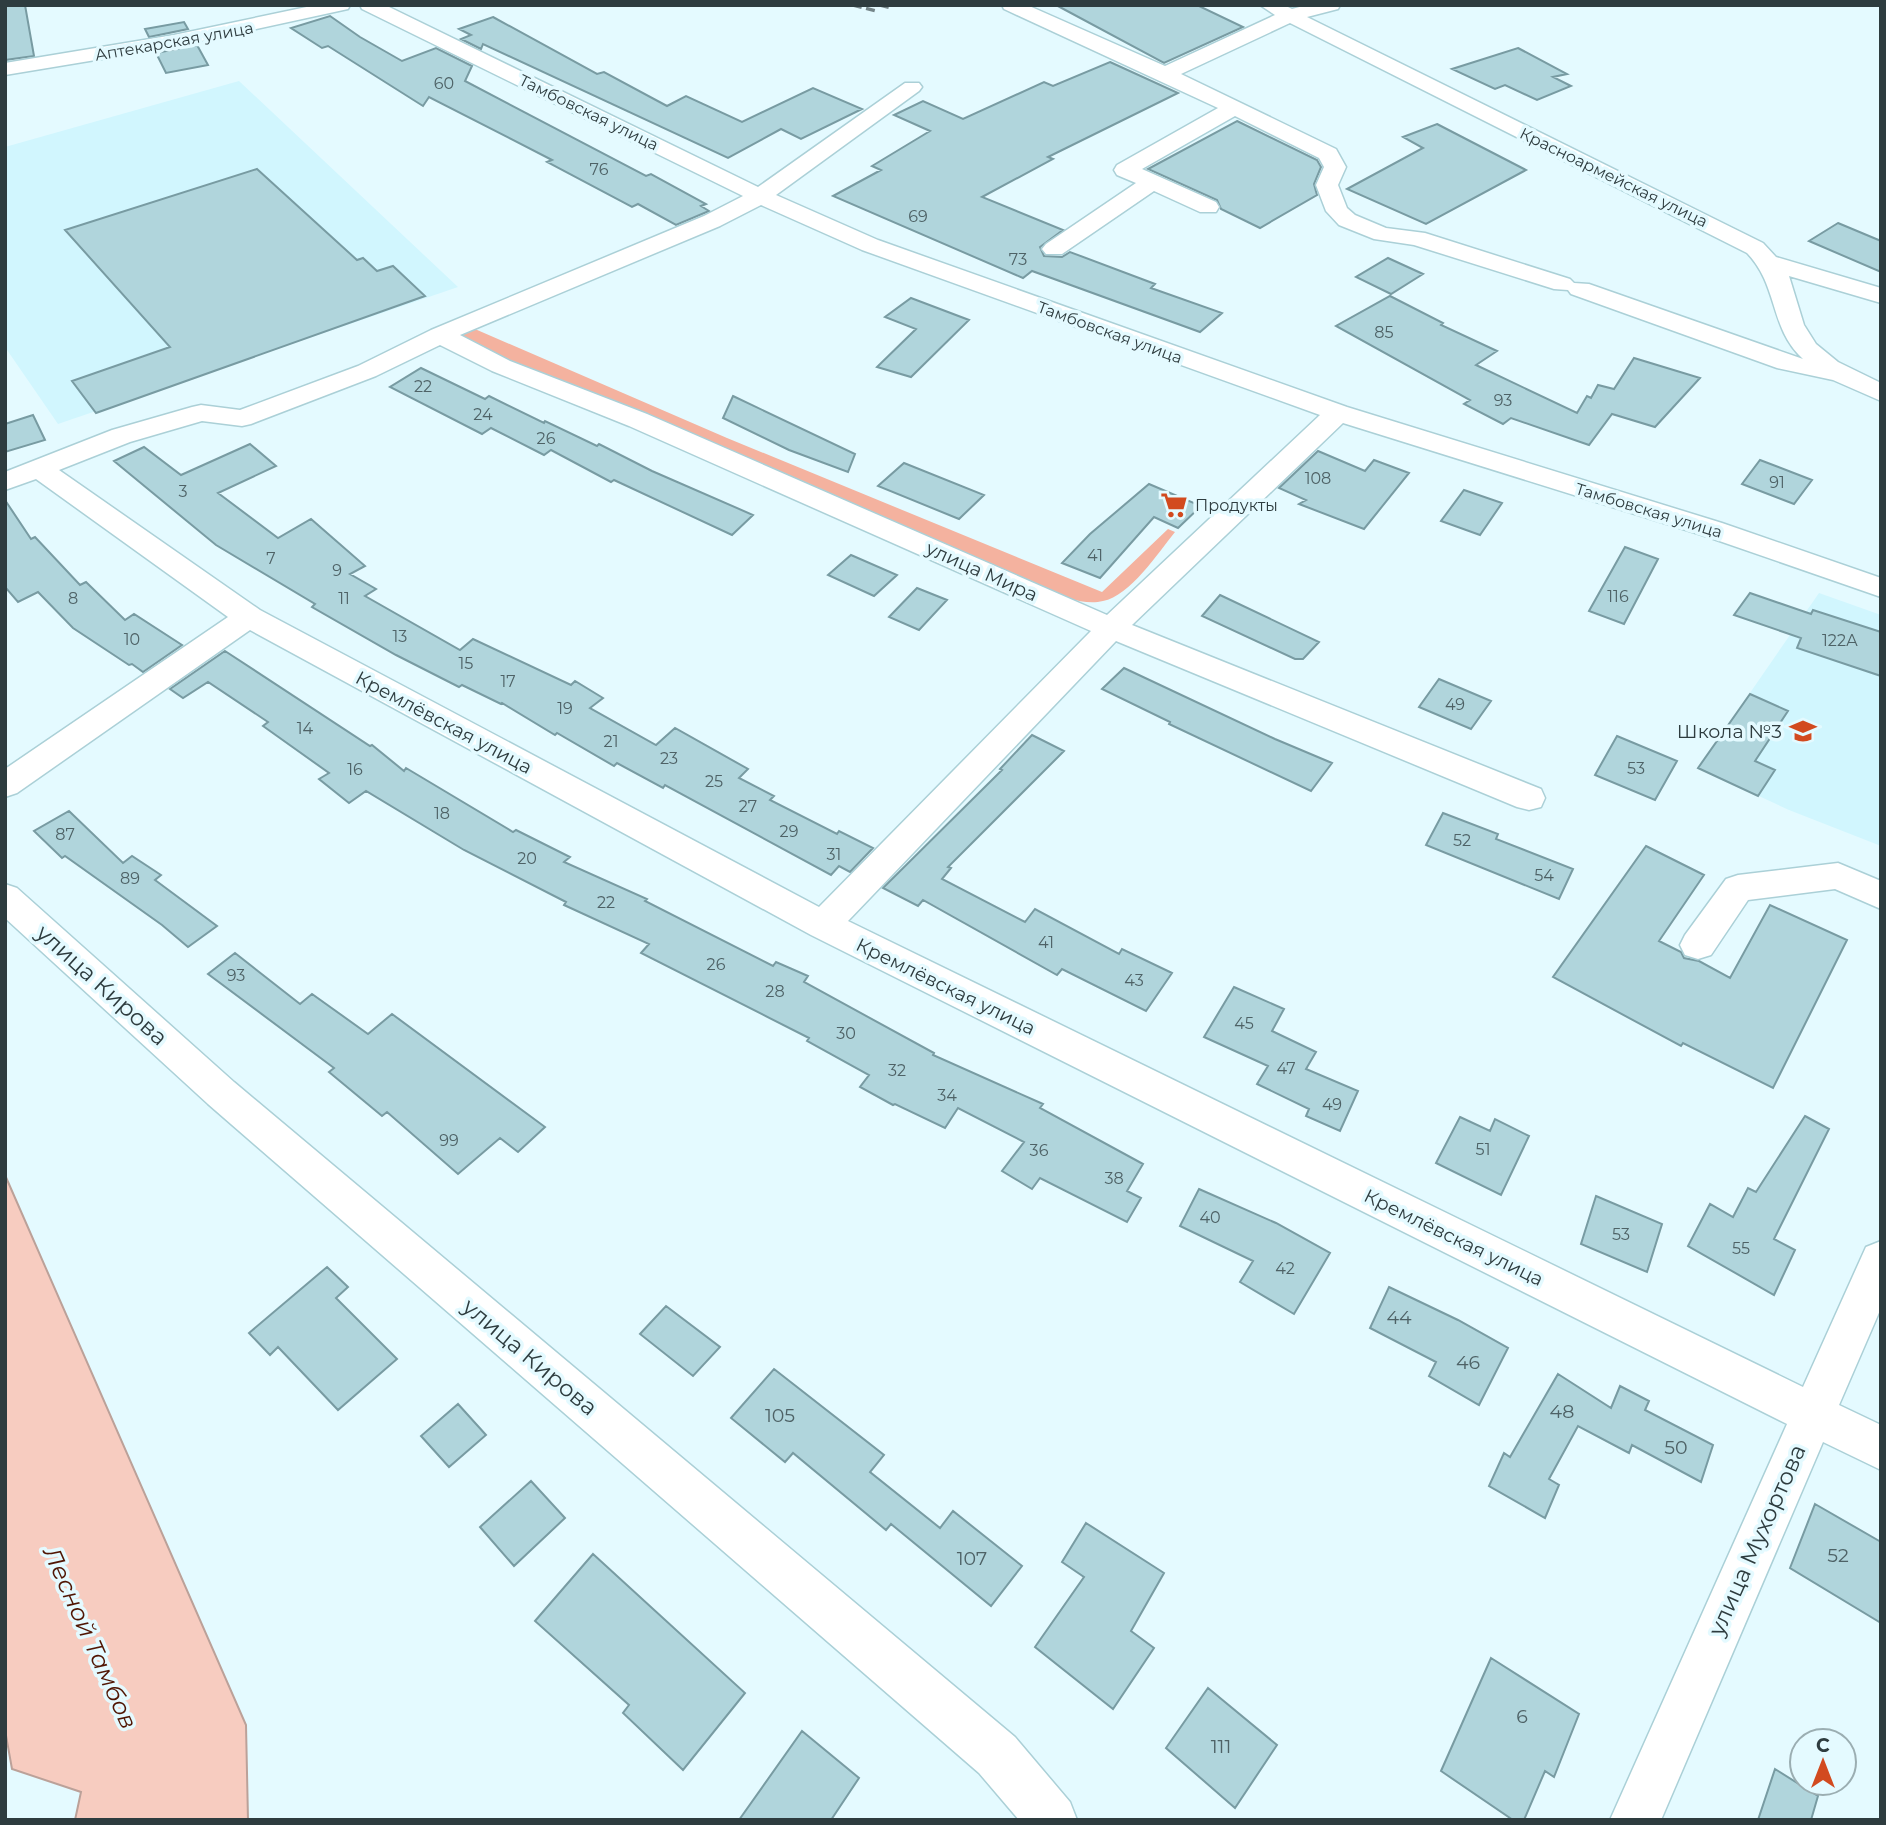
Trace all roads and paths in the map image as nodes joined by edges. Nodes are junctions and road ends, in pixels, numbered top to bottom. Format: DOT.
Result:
graph roads {
  1 [pos="341,5"];
  2 [pos="369,5"];
  3 [pos="1011,5"];
  4 [pos="1269,5"];
  5 [pos="1331,5"];
  6 [pos="1291,15"];
  7 [pos="5,69"];
  8 [pos="1165,74"];
  9 [pos="912,87"];
  10 [pos="1234,108"];
  11 [pos="1153,183"];
  12 [pos="760,196"];
  13 [pos="1208,207"];
  14 [pos="1054,249"];
  15 [pos="1769,262"];
  16 [pos="1881,296"];
  17 [pos="440,335"];
  18 [pos="1842,375"];
  19 [pos="1881,393"];
  20 [pos="1338,413"];
  21 [pos="41,470"];
  22 [pos="5,482"];
  23 [pos="1881,588"];
  24 [pos="249,617"];
  25 [pos="1111,628"];
  26 [pos="5,785"];
  27 [pos="1529,798"];
  28 [pos="1881,896"];
  29 [pos="5,897"];
  30 [pos="823,925"];
  31 [pos="1698,945"];
  32 [pos="1881,1260"];
  33 [pos="1813,1412"];
  34 [pos="1881,1448"];
  35 [pos="1052,1820"];
  36 [pos="1635,1820"];
  1 -- 7 [label="street, Аптекарская улица"];
  2 -- 12 [label="street, Тамбовская улица"];
  3 -- 8 [label="street"];
  4 -- 6 [label="street, Красноармейская улица"];
  5 -- 6 [label="street"];
  6 -- 8 [label="street"];
  6 -- 15 [label="street, Красноармейская улица"];
  8 -- 10 [label="street"];
  9 -- 12 [label="street"];
  10 -- 11 [label="street"];
  10 -- 18 [label="street"];
  11 -- 13 [label="street"];
  11 -- 14 [label="street"];
  12 -- 17 [label="street"];
  12 -- 20 [label="street, Тамбовская улица"];
  15 -- 16 [label="street"];
  15 -- 18 [label="street, Красноармейская улица"];
  17 -- 21 [label="street"];
  17 -- 25 [label="street, улица Мира"];
  18 -- 19 [label="street, Красноармейская улица"];
  20 -- 23 [label="street, Тамбовская улица"];
  20 -- 25 [label="street"];
  21 -- 22 [label="street"];
  21 -- 24 [label="street, Кремлёвская улица"];
  24 -- 26 [label="street"];
  24 -- 30 [label="street, Кремлёвская улица"];
  25 -- 27 [label="street, улица Мира"];
  25 -- 30 [label="street"];
  28 -- 31 [label="street"];
  29 -- 35 [label="street, улица Кирова"];
  30 -- 33 [label="street, Кремлёвская улица"];
  32 -- 33 [label="street, улица Мухортова"];
  33 -- 34 [label="street, Кремлёвская улица"];
  33 -- 36 [label="street, улица Мухортова"];
}
